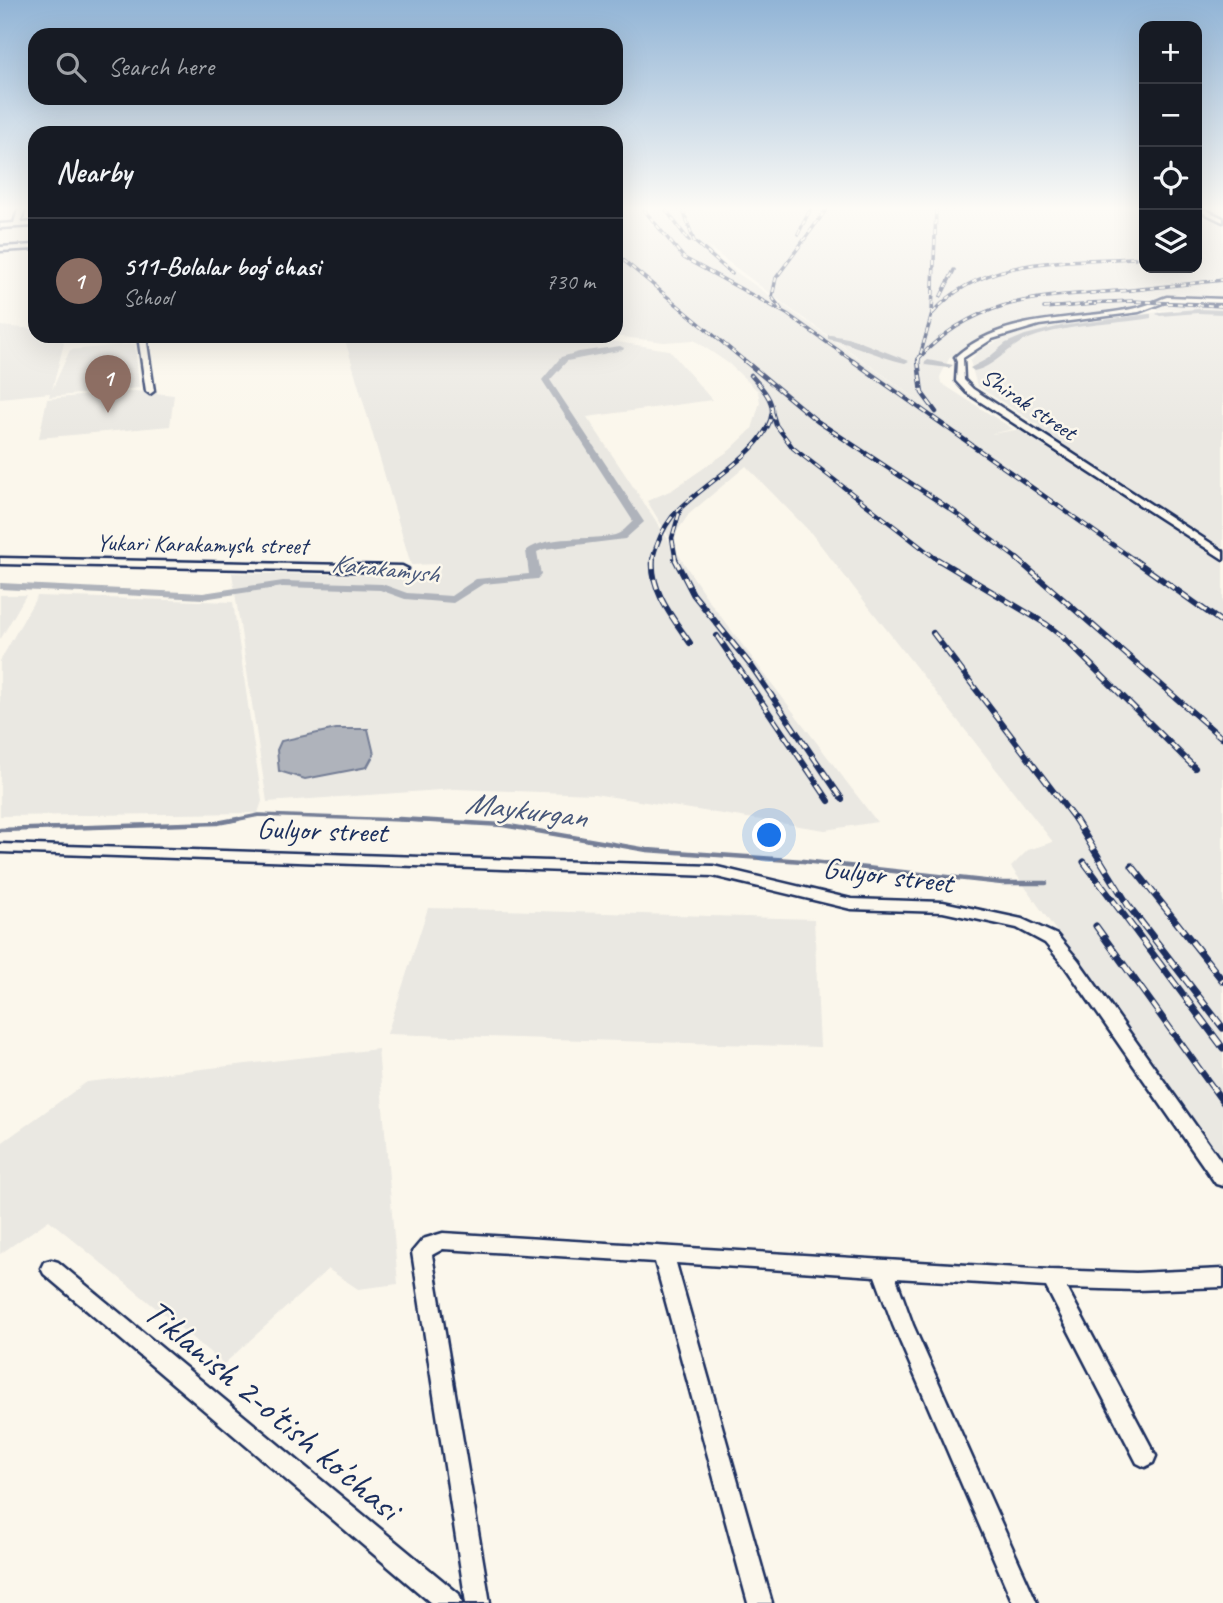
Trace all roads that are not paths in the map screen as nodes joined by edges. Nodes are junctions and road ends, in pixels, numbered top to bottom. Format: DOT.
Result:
graph roads {
  1 [pos="1223,302"];
  2 [pos="143,343"];
  3 [pos="150,391"];
  4 [pos="1223,556"];
  5 [pos="0,561"];
  6 [pos="402,569"];
  7 [pos="0,848"];
  8 [pos="1223,1179"];
  9 [pos="663,1253"];
  10 [pos="51,1268"];
  11 [pos="882,1268"];
  12 [pos="1223,1278"];
  13 [pos="1053,1281"];
  14 [pos="1145,1456"];
  15 [pos="450,1603"];
  16 [pos="478,1603"];
  17 [pos="760,1603"];
  18 [pos="1025,1603"];
  1 -- 4 [label="street, Shirak street"];
  2 -- 3 [label="street"];
  5 -- 6 [label="street, Yukari Karakamysh street"];
  7 -- 8 [label="street, Gulyor street"];
  9 -- 11 [label="street"];
  9 -- 16 [label="street"];
  9 -- 17 [label="street"];
  10 -- 15 [label="street, Tiklanish 2-o'tish ko'chasi"];
  11 -- 13 [label="street"];
  11 -- 18 [label="street"];
  12 -- 13 [label="street"];
  13 -- 14 [label="street"];
}
